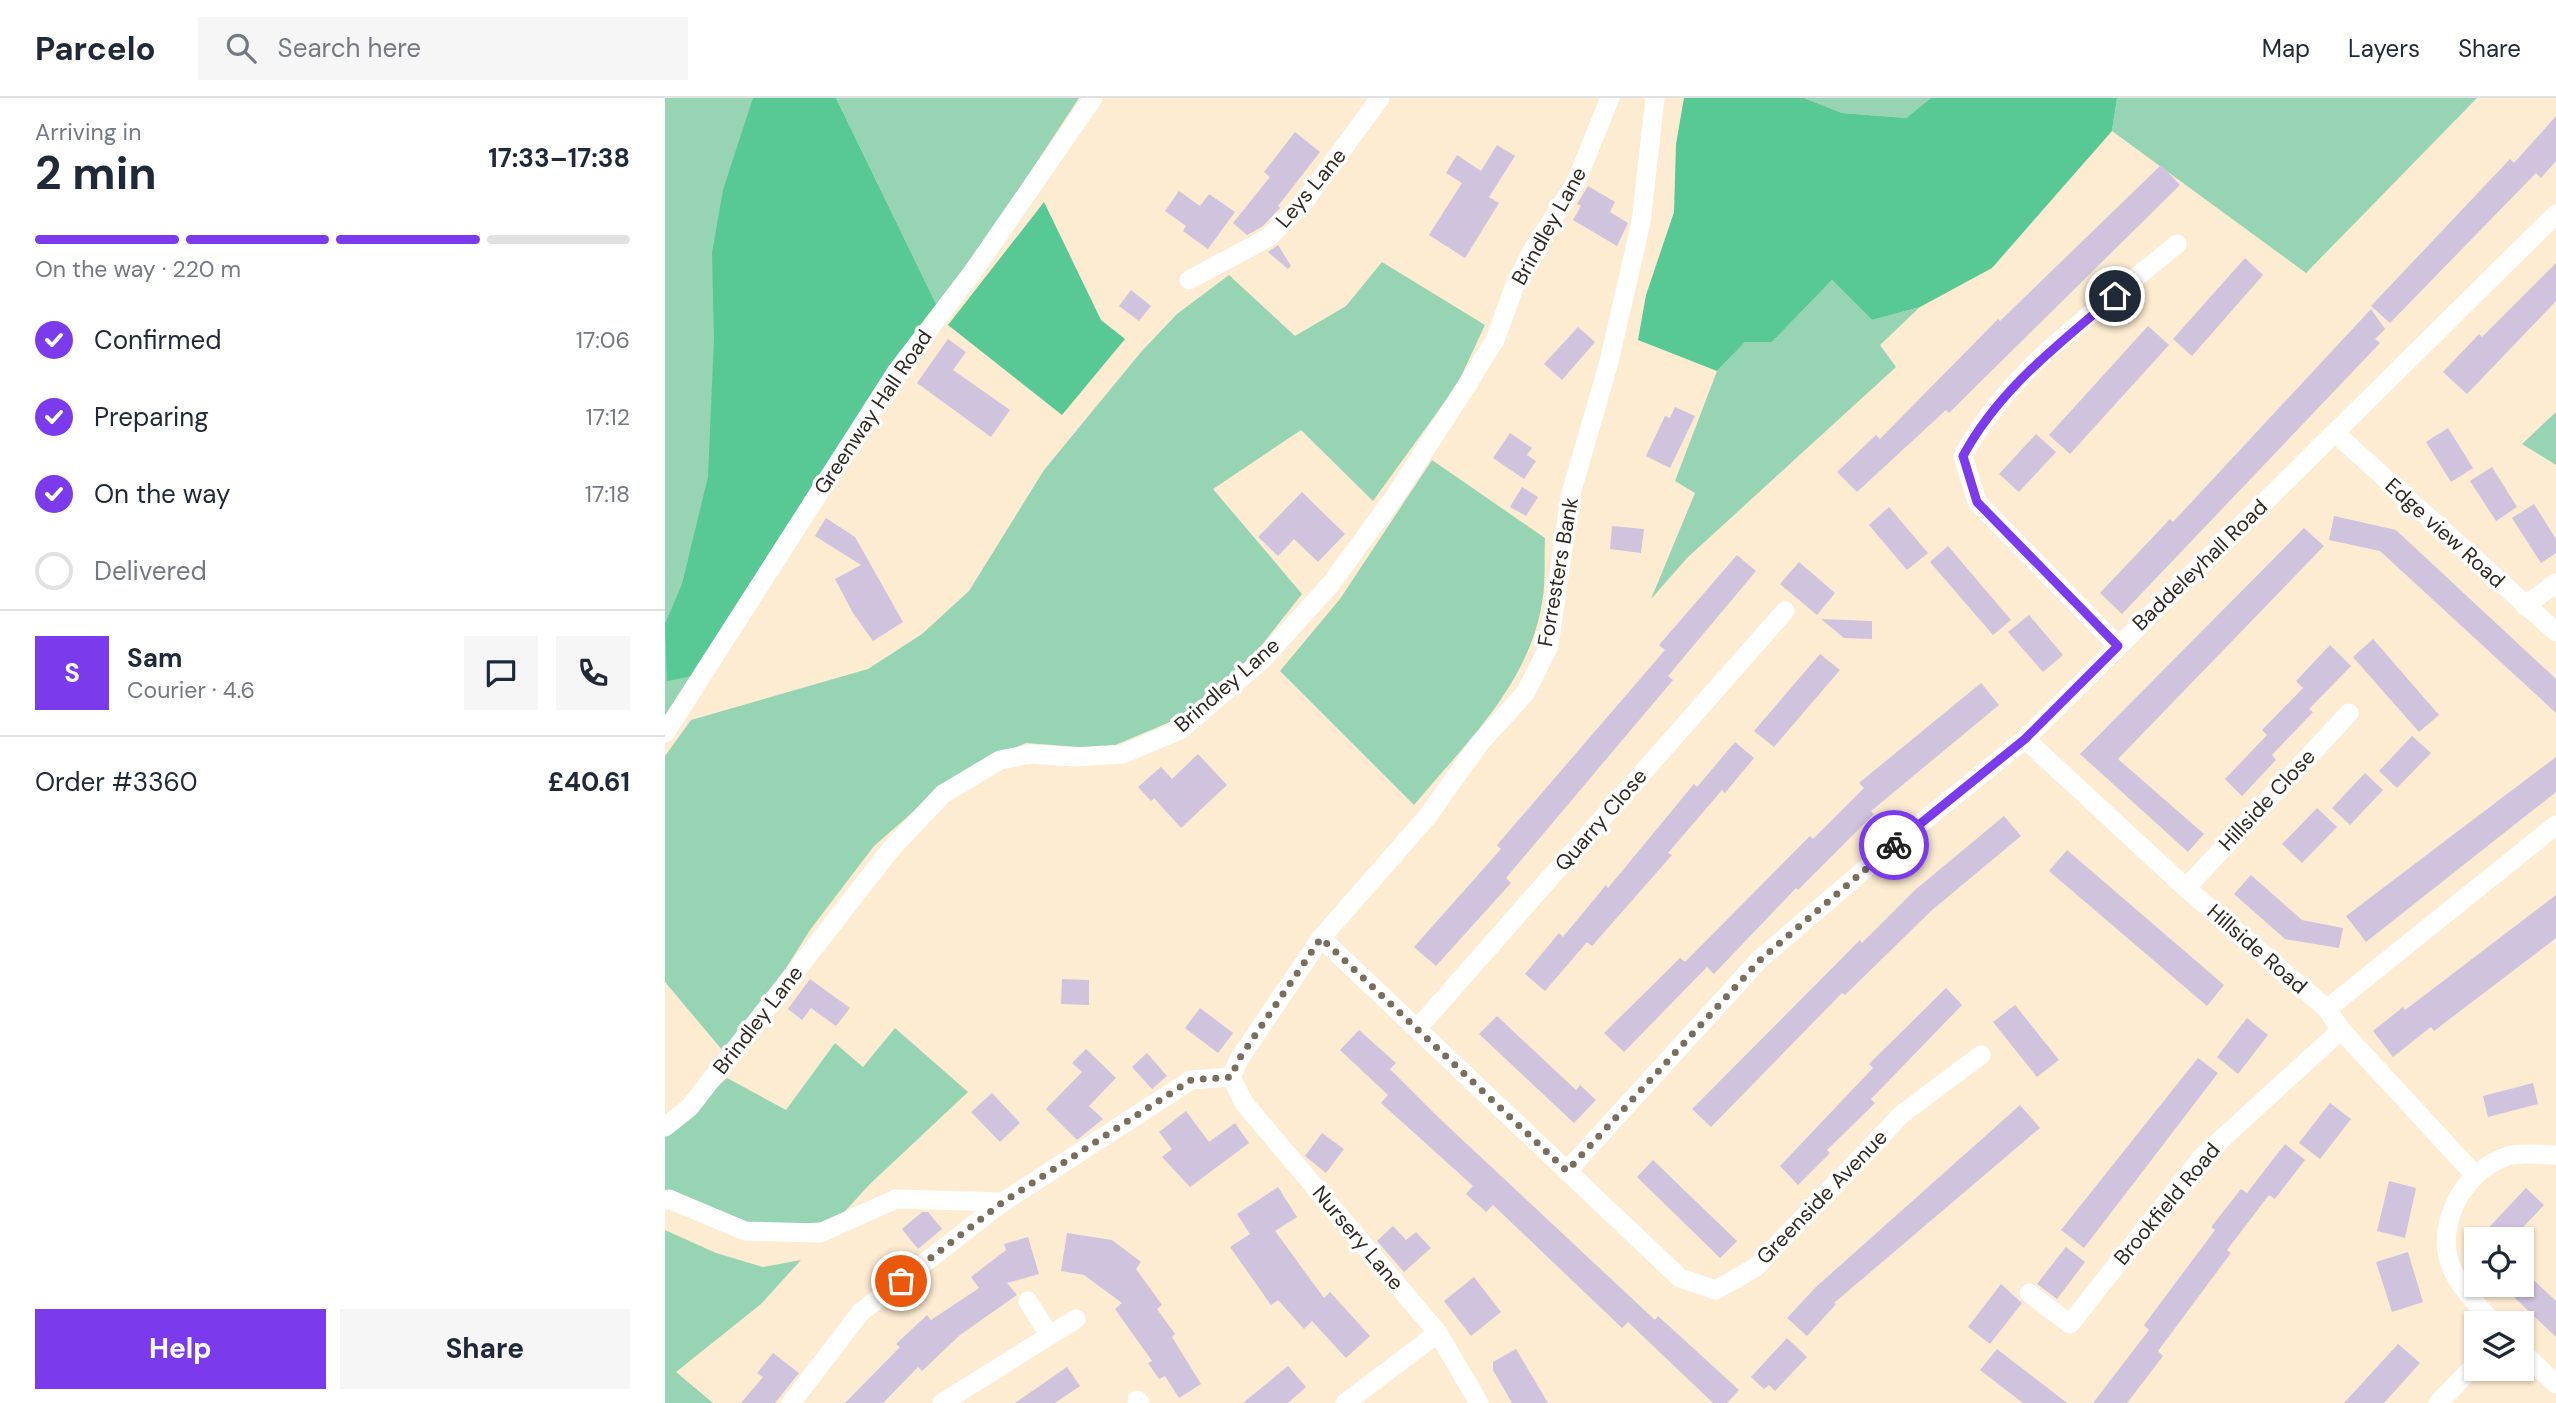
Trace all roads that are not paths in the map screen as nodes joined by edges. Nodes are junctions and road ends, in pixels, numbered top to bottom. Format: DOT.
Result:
graph roads {
  1 [pos="1093,98"];
  2 [pos="1381,98"];
  3 [pos="1610,98"];
  4 [pos="1655,98"];
  5 [pos="2556,214"];
  6 [pos="2177,244"];
  7 [pos="1189,280"];
  8 [pos="2335,433"];
  9 [pos="2556,583"];
  10 [pos="2525,606"];
  11 [pos="1785,611"];
  12 [pos="2556,632"];
  13 [pos="2118,646"];
  14 [pos="2349,713"];
  15 [pos="665,733"];
  16 [pos="2025,739"];
  17 [pos="2556,825"];
  18 [pos="2186,888"];
  19 [pos="1321,938"];
  20 [pos="2327,1009"];
  21 [pos="1416,1029"];
  22 [pos="2341,1030"];
  23 [pos="1981,1055"];
  24 [pos="1231,1077"];
  25 [pos="665,1128"];
  26 [pos="2556,1155"];
  27 [pos="1567,1171"];
  28 [pos="2475,1174"];
  29 [pos="665,1200"];
  30 [pos="1003,1202"];
  31 [pos="2029,1293"];
  32 [pos="1028,1301"];
  33 [pos="2484,1311"];
  34 [pos="1076,1319"];
  35 [pos="1438,1334"];
  36 [pos="1049,1335"];
  37 [pos="2534,1363"];
  38 [pos="2464,1376"];
  39 [pos="2556,1384"];
  40 [pos="791,1403"];
  41 [pos="943,1403"];
  42 [pos="1345,1403"];
  43 [pos="1479,1403"];
  44 [pos="2438,1403"];
  1 -- 15 [label="street, Greenway Hall Road"];
  2 -- 7 [label="street, Leys Lane"];
  3 -- 25 [label="street, Brindley Lane"];
  4 -- 19 [label="street, Forresters Bank"];
  5 -- 8 [label="street, Baddeleyhall Road"];
  6 -- 13 [label="street"];
  8 -- 10 [label="street, Edge view Road"];
  8 -- 13 [label="street, Baddeleyhall Road"];
  9 -- 10 [label="street"];
  10 -- 12 [label="street, Edge view Road"];
  11 -- 21 [label="street, Quarry Close"];
  13 -- 16 [label="street, Baddeleyhall Road"];
  14 -- 18 [label="street, Hillside Close"];
  16 -- 18 [label="street, Hillside Road"];
  16 -- 27 [label="street, Baddeleyhall Road"];
  17 -- 20 [label="street"];
  18 -- 20 [label="street, Hillside Road"];
  19 -- 21 [label="street, Greenside Avenue"];
  19 -- 24 [label="street, Forresters Bank"];
  20 -- 22 [label="street, Hillside Road"];
  21 -- 27 [label="street, Greenside Avenue"];
  22 -- 28 [label="street, Hillside Road"];
  22 -- 31 [label="street, Brookfield Road"];
  23 -- 27 [label="street, Greenside Avenue"];
  24 -- 30 [label="street"];
  24 -- 35 [label="street, Nursery Lane"];
  26 -- 28 [label="street"];
  28 -- 33 [label="street"];
  29 -- 30 [label="street"];
  30 -- 40 [label="street"];
  32 -- 36 [label="street"];
  34 -- 36 [label="street"];
  35 -- 42 [label="street"];
  35 -- 43 [label="street, Nursery Lane"];
  36 -- 41 [label="street"];
  37 -- 39 [label="street"];
  38 -- 44 [label="street"];
}
